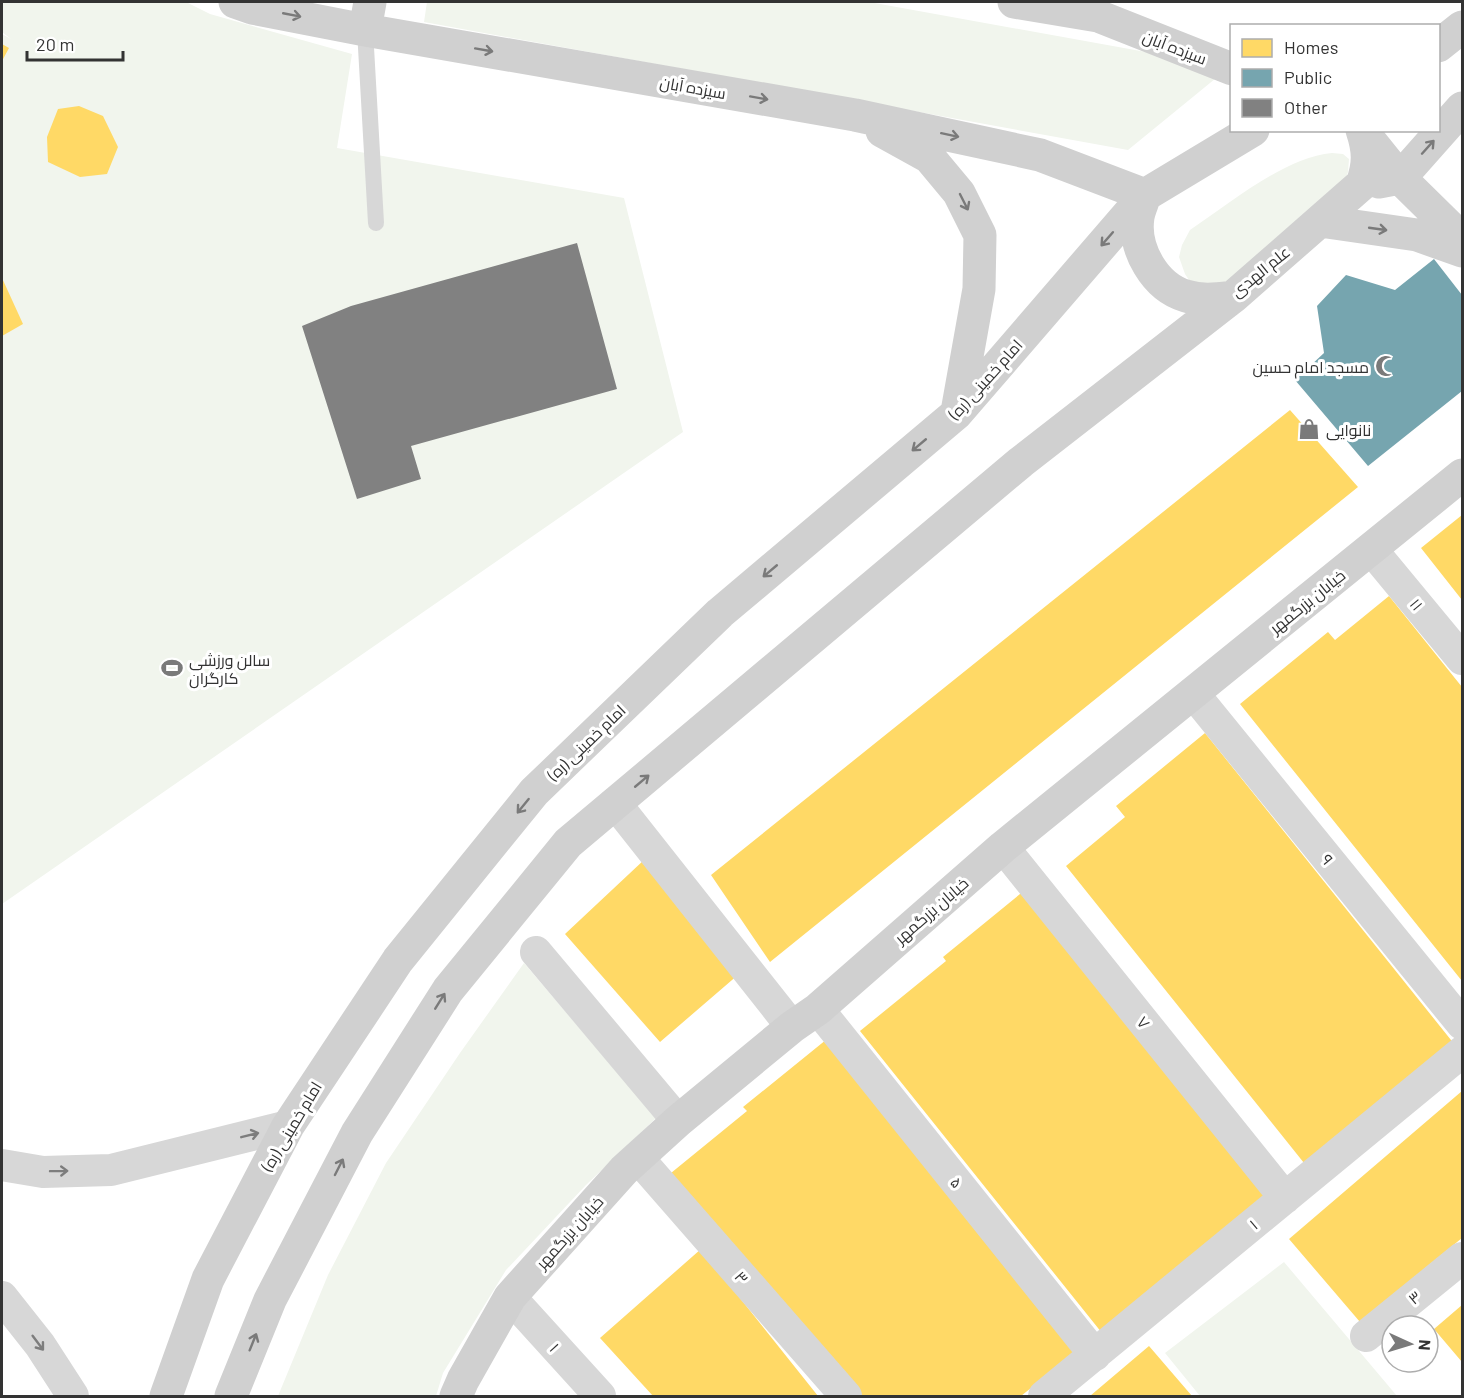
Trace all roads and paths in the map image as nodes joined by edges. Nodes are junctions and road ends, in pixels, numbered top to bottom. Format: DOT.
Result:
graph roads {
  1 [pos="235,2"];
  2 [pos="1014,2"];
  3 [pos="1097,6"];
  4 [pos="368,16"];
  5 [pos="1462,27"];
  6 [pos="1440,44"];
  7 [pos="1230,68"];
  8 [pos="1462,108"];
  9 [pos="855,115"];
  10 [pos="1250,132"];
  11 [pos="1363,132"];
  12 [pos="1364,132"];
  13 [pos="1400,178"];
  14 [pos="1362,184"];
  15 [pos="1145,195"];
  16 [pos="1320,221"];
  17 [pos="376,223"];
  18 [pos="1462,240"];
  19 [pos="1462,251"];
  20 [pos="1233,297"];
  21 [pos="956,414"];
  22 [pos="1462,475"];
  23 [pos="1371,549"];
  24 [pos="1462,659"];
  25 [pos="1193,693"];
  26 [pos="615,803"];
  27 [pos="1004,847"];
  28 [pos="536,952"];
  29 [pos="805,1018"];
  30 [pos="1462,1024"];
  31 [pos="1462,1052"];
  32 [pos="678,1121"];
  33 [pos="288,1126"];
  34 [pos="638,1158"];
  35 [pos="2,1165"];
  36 [pos="1285,1198"];
  37 [pos="1462,1258"];
  38 [pos="510,1297"];
  39 [pos="2,1298"];
  40 [pos="1366,1336"];
  41 [pos="1095,1355"];
  42 [pos="73,1396"];
  43 [pos="166,1396"];
  44 [pos="231,1396"];
  45 [pos="456,1396"];
  46 [pos="600,1396"];
  47 [pos="846,1396"];
  48 [pos="1044,1396"];
  1 -- 4 [label="main road, سیزده آبان, one-way"];
  2 -- 3 [label="main road, سیزده آبان"];
  3 -- 7 [label="main road, سیزده آبان"];
  4 -- 9 [label="main road, سیزده آبان, one-way"];
  4 -- 17 [label="lane"];
  5 -- 6 [label="main road"];
  13 -- 8 [label="main road, one-way"];
  9 -- 15 [label="main road, سیزده آبان, one-way"];
  9 -- 21 [label="main road, one-way"];
  10 -- 15 [label="main road"];
  11 -- 14 [label="main road"];
  12 -- 13 [label="main road"];
  13 -- 14 [label="main road"];
  13 -- 18 [label="main road"];
  14 -- 16 [label="main road, علم الهدی"];
  15 -- 20 [label="main road, علم الهدی"];
  15 -- 21 [label="main road, امام خمینی (ره), one-way"];
  16 -- 19 [label="main road, one-way"];
  16 -- 20 [label="main road, علم الهدی"];
  26 -- 20 [label="main road, one-way"];
  21 -- 33 [label="main road, امام خمینی (ره), one-way"];
  22 -- 23 [label="main road, خیابان بزرگمهر"];
  23 -- 24 [label="street, ۱۱"];
  23 -- 25 [label="main road, خیابان بزرگمهر"];
  25 -- 27 [label="main road, خیابان بزرگمهر"];
  25 -- 30 [label="street, ۹"];
  26 -- 29 [label="street, ۵"];
  44 -- 26 [label="main road, one-way"];
  27 -- 29 [label="main road, خیابان بزرگمهر"];
  27 -- 36 [label="street, ۷"];
  28 -- 32 [label="street"];
  29 -- 32 [label="main road, خیابان بزرگمهر"];
  29 -- 41 [label="street, ۵"];
  31 -- 36 [label="street, ۱"];
  32 -- 34 [label="main road, خیابان بزرگمهر"];
  35 -- 33 [label="street, one-way"];
  33 -- 43 [label="main road, امام خمینی (ره)"];
  34 -- 38 [label="main road, خیابان بزرگمهر"];
  34 -- 47 [label="street, ۳"];
  36 -- 41 [label="street, ۱"];
  37 -- 40 [label="street, ۳"];
  38 -- 45 [label="main road, خیابان بزرگمهر"];
  38 -- 46 [label="street, ۱"];
  39 -- 42 [label="street, one-way"];
  41 -- 48 [label="street, ۱"];
}
